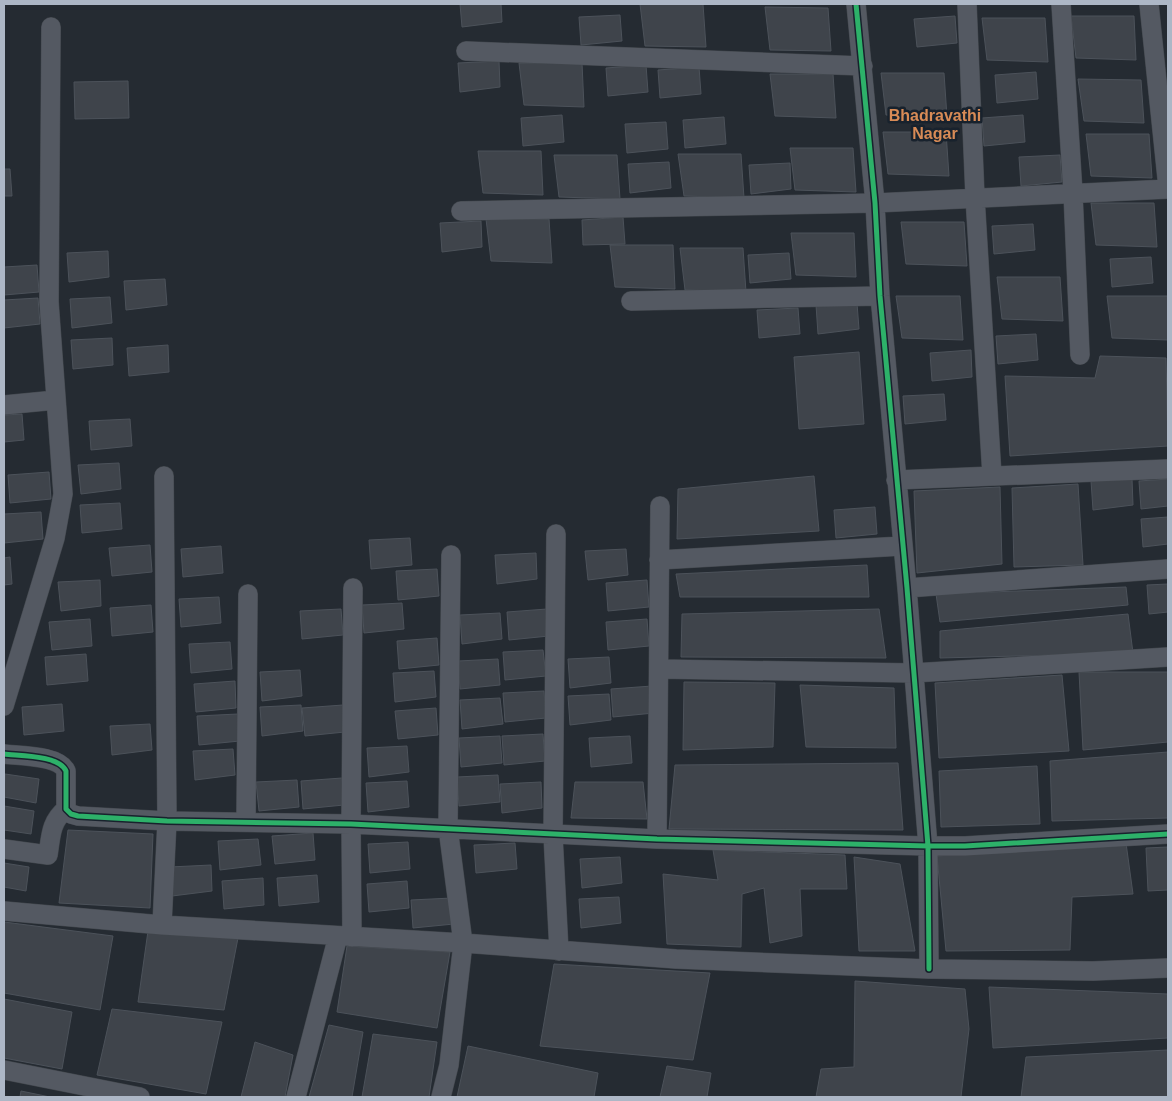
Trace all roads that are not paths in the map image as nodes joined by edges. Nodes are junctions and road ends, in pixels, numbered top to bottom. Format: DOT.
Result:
graph roads {
  1 [pos="856,4"];
  2 [pos="967,4"];
  3 [pos="1061,4"];
  4 [pos="1149,4"];
  5 [pos="51,27"];
  6 [pos="466,51"];
  7 [pos="863,66"];
  8 [pos="1168,189"];
  9 [pos="1073,193"];
  10 [pos="975,197"];
  11 [pos="875,203"];
  12 [pos="461,211"];
  13 [pos="880,296"];
  14 [pos="630,301"];
  15 [pos="1080,355"];
  16 [pos="56,400"];
  17 [pos="4,405"];
  18 [pos="1168,469"];
  19 [pos="164,476"];
  20 [pos="992,476"];
  21 [pos="896,480"];
  22 [pos="660,506"];
  23 [pos="556,534"];
  24 [pos="902,546"];
  25 [pos="451,555"];
  26 [pos="659,560"];
  27 [pos="1168,569"];
  28 [pos="353,588"];
  29 [pos="907,588"];
  30 [pos="248,594"];
  31 [pos="1168,657"];
  32 [pos="659,669"];
  33 [pos="913,673"];
  34 [pos="4,706"];
  35 [pos="4,754"];
  36 [pos="66,809"];
  37 [pos="167,821"];
  38 [pos="246,822"];
  39 [pos="351,824"];
  40 [pos="448,828"];
  41 [pos="1168,834"];
  42 [pos="553,835"];
  43 [pos="657,839"];
  44 [pos="928,846"];
  45 [pos="4,849"];
  46 [pos="4,911"];
  47 [pos="162,925"];
  48 [pos="345,936"];
  49 [pos="464,943"];
  50 [pos="559,951"];
  51 [pos="929,968"];
  52 [pos="1168,968"];
  53 [pos="4,1070"];
  54 [pos="101,1094"];
  55 [pos="140,1097"];
  56 [pos="296,1097"];
  57 [pos="441,1097"];
  1 -- 7 [label="street"];
  2 -- 10 [label="street"];
  3 -- 9 [label="street"];
  4 -- 8 [label="street"];
  5 -- 16 [label="street"];
  6 -- 7 [label="street"];
  7 -- 11 [label="street"];
  8 -- 9 [label="street"];
  9 -- 10 [label="street"];
  9 -- 15 [label="street"];
  10 -- 11 [label="street"];
  10 -- 20 [label="street"];
  11 -- 12 [label="street"];
  11 -- 13 [label="street"];
  13 -- 14 [label="street"];
  13 -- 21 [label="street"];
  16 -- 17 [label="street"];
  16 -- 34 [label="street"];
  18 -- 20 [label="street"];
  19 -- 37 [label="street"];
  20 -- 21 [label="street"];
  21 -- 24 [label="street"];
  22 -- 26 [label="street"];
  23 -- 42 [label="street"];
  24 -- 26 [label="street"];
  24 -- 29 [label="street"];
  25 -- 40 [label="street"];
  26 -- 32 [label="street"];
  27 -- 29 [label="street"];
  28 -- 39 [label="street"];
  29 -- 33 [label="street"];
  30 -- 38 [label="street"];
  31 -- 33 [label="street"];
  32 -- 33 [label="street"];
  32 -- 43 [label="street"];
  33 -- 44 [label="street"];
  35 -- 36 [label="street"];
  36 -- 37 [label="street"];
  36 -- 45 [label="street"];
  37 -- 38 [label="street"];
  37 -- 47 [label="street"];
  38 -- 39 [label="street"];
  39 -- 40 [label="street"];
  39 -- 48 [label="street"];
  40 -- 42 [label="street"];
  40 -- 49 [label="street"];
  41 -- 44 [label="street"];
  42 -- 43 [label="street"];
  42 -- 50 [label="street"];
  43 -- 44 [label="street"];
  44 -- 51 [label="street"];
  46 -- 47 [label="street"];
  47 -- 48 [label="street"];
  48 -- 49 [label="street"];
  48 -- 56 [label="street"];
  49 -- 50 [label="street"];
  49 -- 57 [label="street"];
  50 -- 51 [label="street"];
  51 -- 52 [label="street"];
  53 -- 54 [label="street"];
  54 -- 55 [label="street"];
}
